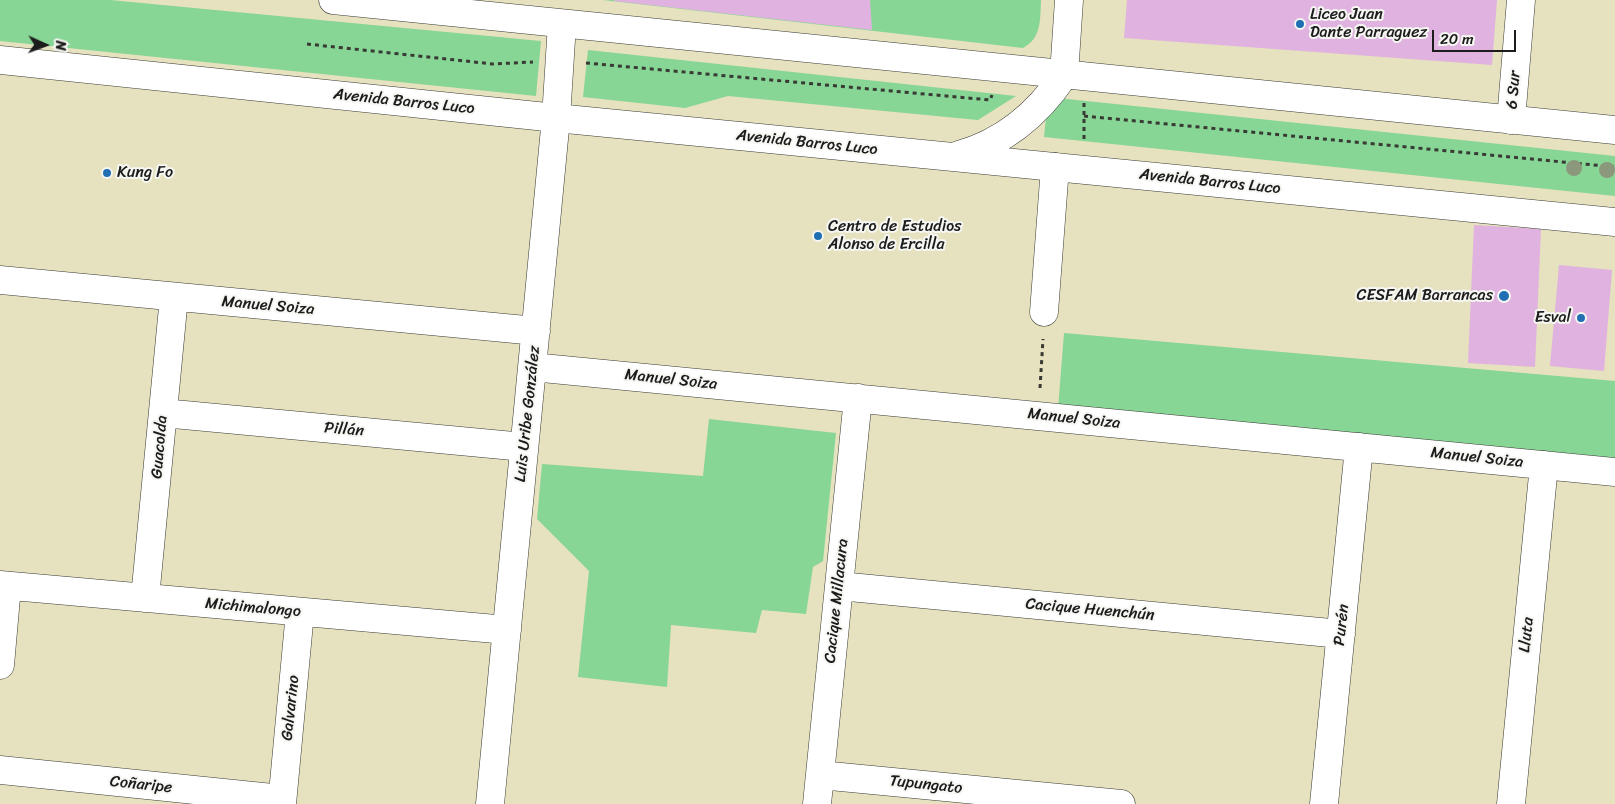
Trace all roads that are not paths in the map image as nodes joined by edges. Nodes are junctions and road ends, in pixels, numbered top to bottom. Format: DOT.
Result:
graph roads {
  1 [pos="333,0"];
  2 [pos="1069,0"];
  3 [pos="1521,0"];
  4 [pos="562,24"];
  5 [pos="0,60"];
  6 [pos="1074,76"];
  7 [pos="556,118"];
  8 [pos="1511,120"];
  9 [pos="1615,130"];
  10 [pos="950,157"];
  11 [pos="1055,167"];
  12 [pos="1615,222"];
  13 [pos="0,280"];
  14 [pos="174,297"];
  15 [pos="1044,312"];
  16 [pos="536,331"];
  17 [pos="532,367"];
  18 [pos="858,398"];
  19 [pos="163,412"];
  20 [pos="524,447"];
  21 [pos="1359,447"];
  22 [pos="1544,465"];
  23 [pos="1615,472"];
  24 [pos="4,586"];
  25 [pos="839,586"];
  26 [pos="146,598"];
  27 [pos="300,612"];
  28 [pos="507,630"];
  29 [pos="1341,634"];
  30 [pos="0,665"];
  31 [pos="0,770"];
  32 [pos="820,775"];
  33 [pos="1013,799"];
  34 [pos="282,802"];
  35 [pos="490,804"];
  36 [pos="817,804"];
  37 [pos="1120,804"];
  38 [pos="1324,804"];
  39 [pos="1511,804"];
  1 -- 4 [label="street"];
  2 -- 6 [label="street"];
  3 -- 8 [label="street, 6 Sur"];
  4 -- 6 [label="street"];
  4 -- 7 [label="street, Luis Uribe González"];
  5 -- 7 [label="street, Avenida Barros Luco"];
  6 -- 8 [label="street"];
  6 -- 10 [label="street"];
  7 -- 10 [label="street, Avenida Barros Luco"];
  7 -- 16 [label="street, Luis Uribe González"];
  8 -- 9 [label="street"];
  10 -- 11 [label="street, Avenida Barros Luco"];
  11 -- 12 [label="street, Avenida Barros Luco"];
  11 -- 15 [label="street"];
  13 -- 14 [label="street, Manuel Soiza"];
  14 -- 16 [label="street, Manuel Soiza"];
  14 -- 19 [label="street, Guacolda"];
  16 -- 17 [label="street, Luis Uribe González"];
  17 -- 18 [label="street, Manuel Soiza"];
  17 -- 20 [label="street, Luis Uribe González"];
  18 -- 21 [label="street, Manuel Soiza"];
  18 -- 25 [label="street, Cacique Millacura"];
  19 -- 20 [label="street, Pillán"];
  19 -- 26 [label="street, Guacolda"];
  20 -- 28 [label="street, Luis Uribe González"];
  21 -- 22 [label="street, Manuel Soiza"];
  21 -- 29 [label="street, Purén"];
  22 -- 23 [label="street, Manuel Soiza"];
  22 -- 39 [label="street, Lluta"];
  24 -- 26 [label="street, Michimalongo"];
  24 -- 30 [label="street"];
  25 -- 29 [label="street, Cacique Huenchún"];
  25 -- 32 [label="street, Cacique Millacura"];
  26 -- 27 [label="street, Michimalongo"];
  27 -- 28 [label="street, Michimalongo"];
  27 -- 34 [label="street, Galvarino"];
  28 -- 35 [label="street, Luis Uribe González"];
  29 -- 38 [label="street, Purén"];
  31 -- 34 [label="street, Coñaripe"];
  32 -- 33 [label="street, Tupungato"];
  32 -- 36 [label="street, Cacique Millacura"];
  33 -- 37 [label="street, Tupungato"];
}
